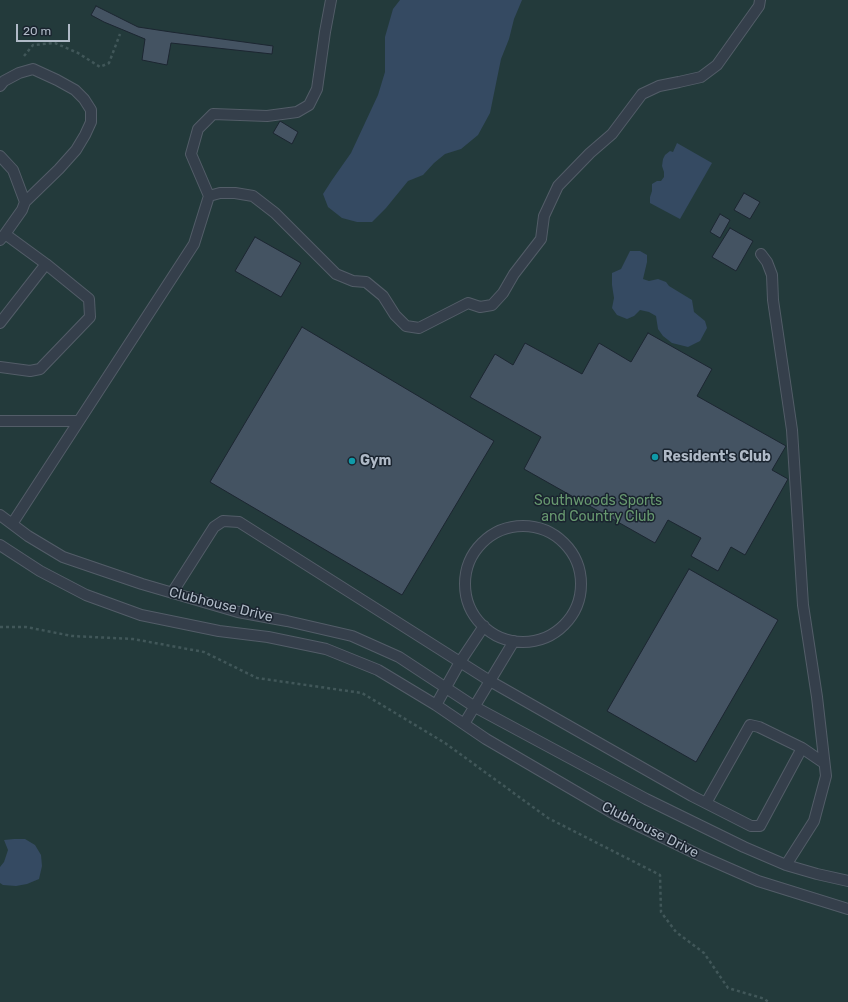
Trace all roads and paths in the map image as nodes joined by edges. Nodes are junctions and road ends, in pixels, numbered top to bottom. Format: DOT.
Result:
graph roads {
  1 [pos="332,0"];
  2 [pos="760,0"];
  3 [pos="120,34"];
  4 [pos="23,57"];
  5 [pos="0,86"];
  6 [pos="0,156"];
  7 [pos="209,196"];
  8 [pos="25,202"];
  9 [pos="3,237"];
  10 [pos="761,254"];
  11 [pos="46,264"];
  12 [pos="0,323"];
  13 [pos="0,367"];
  14 [pos="79,420"];
  15 [pos="0,421"];
  16 [pos="0,515"];
  17 [pos="12,524"];
  18 [pos="0,545"];
  19 [pos="172,593"];
  20 [pos="484,626"];
  21 [pos="0,627"];
  22 [pos="514,641"];
  23 [pos="460,662"];
  24 [pos="490,681"];
  25 [pos="446,688"];
  26 [pos="436,705"];
  27 [pos="475,707"];
  28 [pos="464,724"];
  29 [pos="802,748"];
  30 [pos="824,763"];
  31 [pos="706,803"];
  32 [pos="786,865"];
  33 [pos="848,881"];
  34 [pos="848,909"];
  35 [pos="768,1002"];
  1 -- 7 [label="lane"];
  2 -- 7 [label="lane"];
  3 -- 4 [label="path"];
  5 -- 8 [label="lane"];
  6 -- 8 [label="lane"];
  7 -- 14 [label="lane"];
  8 -- 9 [label="lane"];
  9 -- 11 [label="lane"];
  10 -- 30 [label="lane"];
  11 -- 12 [label="lane"];
  11 -- 13 [label="lane"];
  14 -- 15 [label="lane"];
  14 -- 17 [label="lane"];
  16 -- 17 [label="lane, Clubhouse Drive"];
  17 -- 19 [label="lane, Clubhouse Drive"];
  18 -- 26 [label="lane, Clubhouse Drive"];
  19 -- 23 [label="lane"];
  19 -- 25 [label="lane, Clubhouse Drive"];
  20 -- 22 [label="lane"];
  20 -- 22 [label="lane"];
  20 -- 23 [label="lane"];
  21 -- 35 [label="path"];
  22 -- 24 [label="lane"];
  23 -- 24 [label="lane"];
  23 -- 25 [label="lane"];
  24 -- 27 [label="lane"];
  24 -- 31 [label="lane"];
  25 -- 26 [label="lane"];
  25 -- 27 [label="lane, Clubhouse Drive"];
  26 -- 28 [label="lane, Clubhouse Drive"];
  27 -- 28 [label="lane"];
  27 -- 32 [label="lane, Clubhouse Drive"];
  28 -- 34 [label="lane, Clubhouse Drive"];
  29 -- 30 [label="lane"];
  29 -- 31 [label="lane"];
  29 -- 31 [label="lane"];
  30 -- 32 [label="lane"];
  32 -- 33 [label="lane, Clubhouse Drive"];
}
